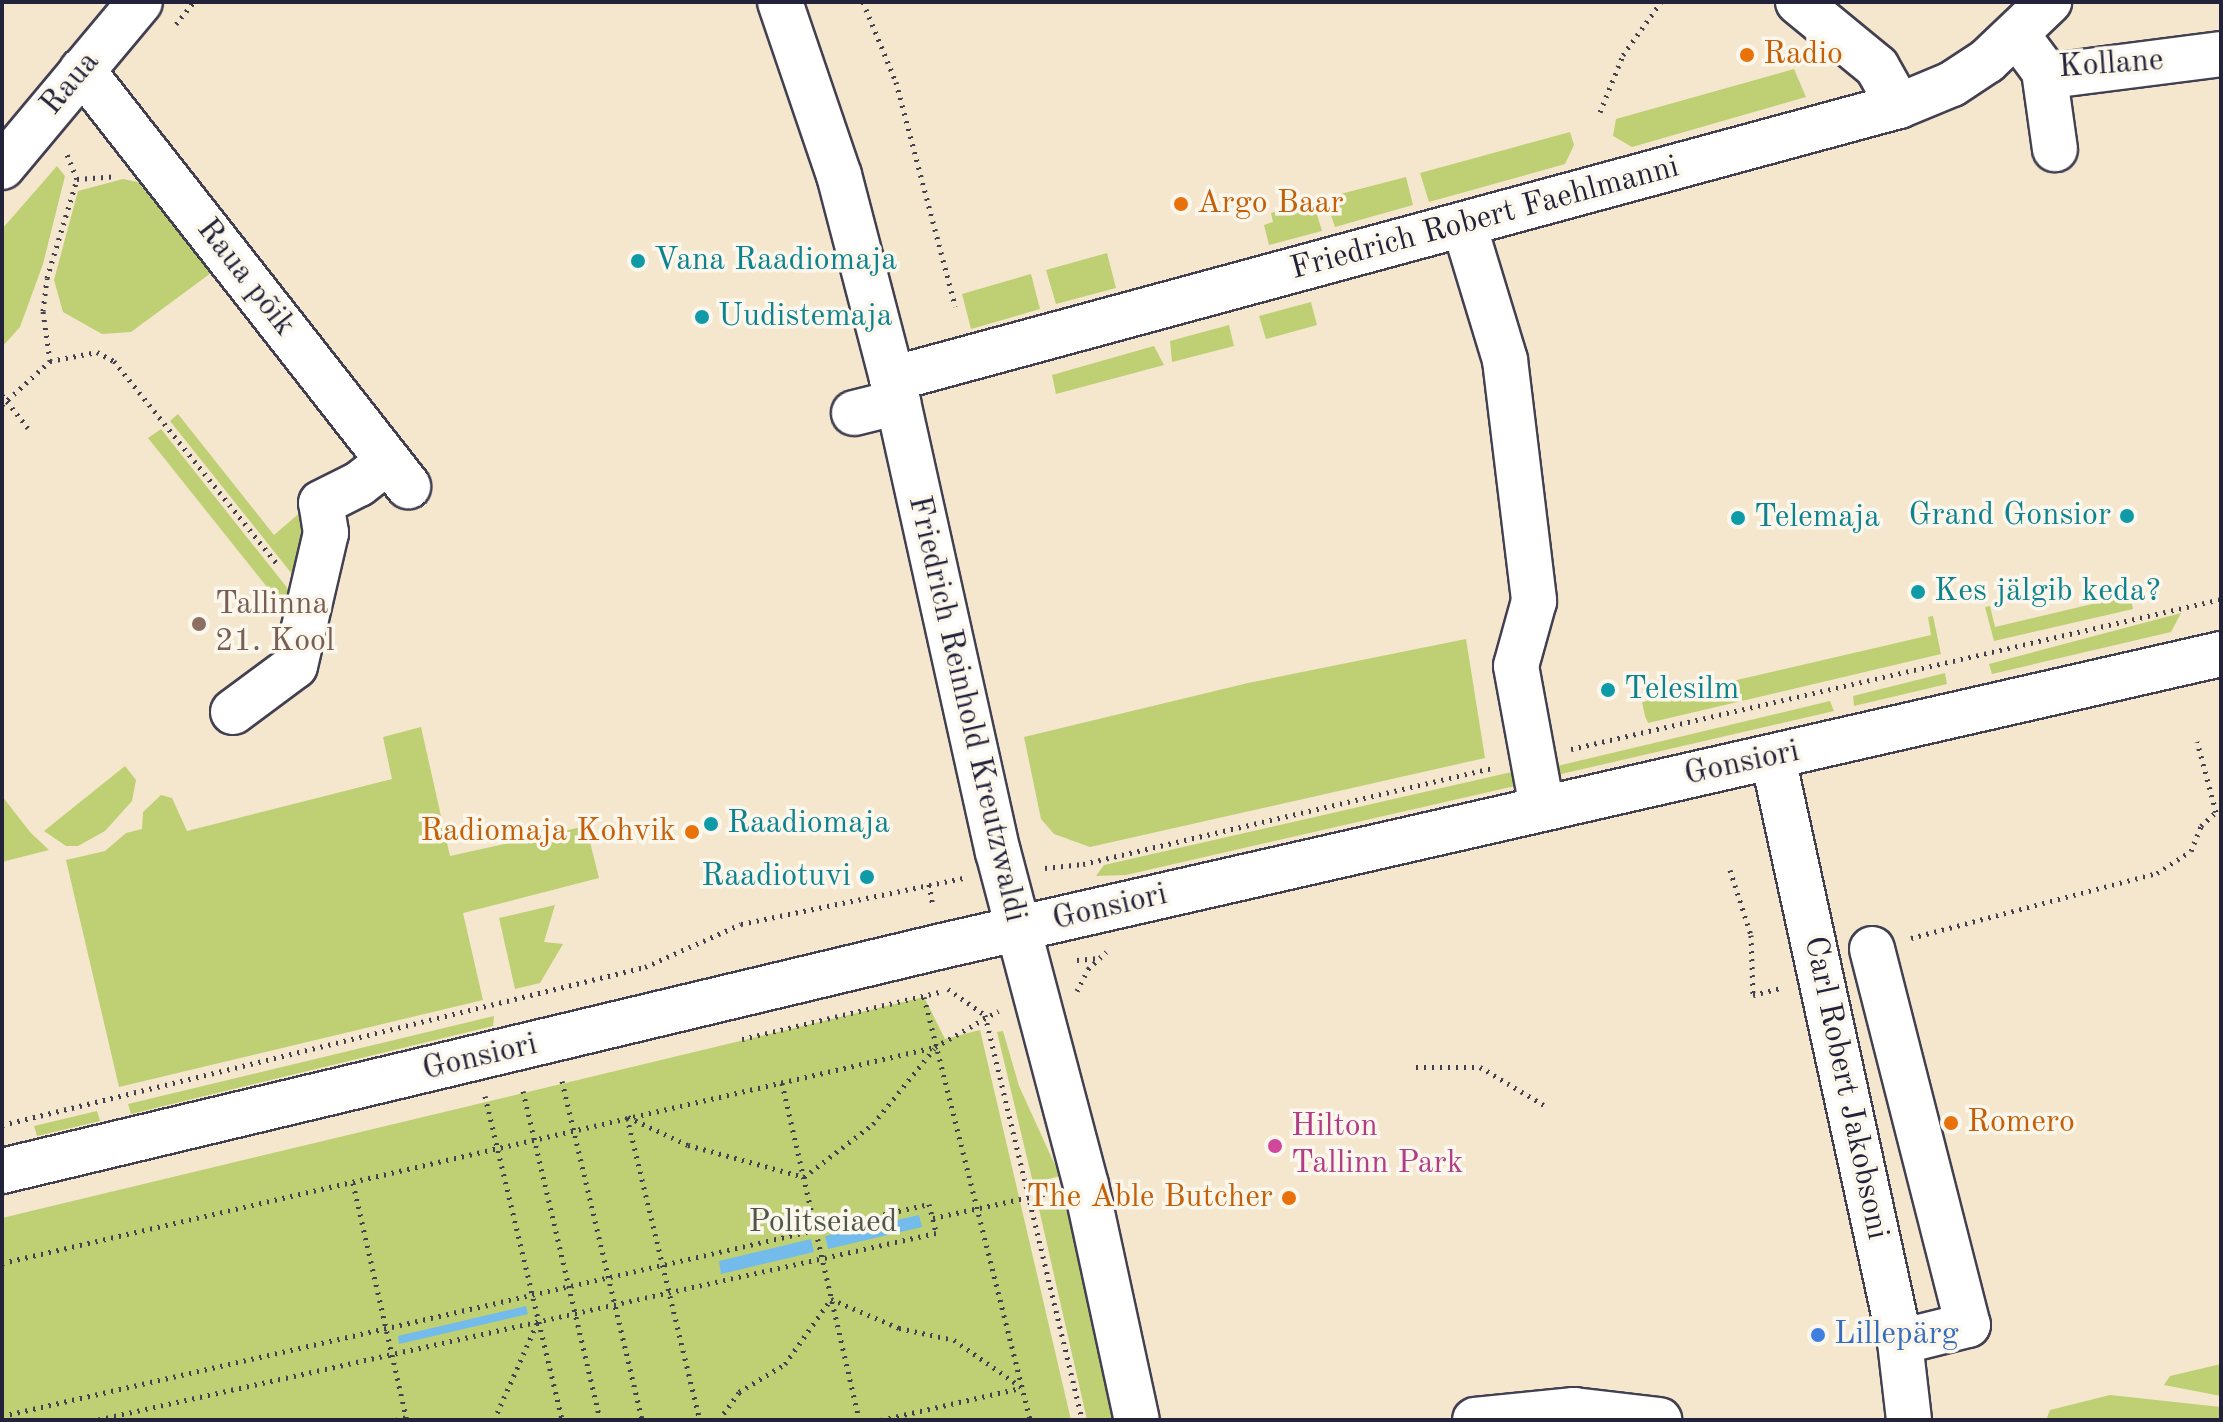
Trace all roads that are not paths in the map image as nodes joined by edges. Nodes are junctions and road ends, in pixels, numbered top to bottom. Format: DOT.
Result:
graph roads {
  1 [pos="140,2"];
  2 [pos="780,2"];
  3 [pos="1798,2"];
  4 [pos="2049,2"];
  5 [pos="2018,36"];
  6 [pos="2221,54"];
  7 [pos="82,70"];
  8 [pos="2044,71"];
  9 [pos="1899,106"];
  10 [pos="2055,149"];
  11 [pos="2,167"];
  12 [pos="1464,225"];
  13 [pos="895,390"];
  14 [pos="854,413"];
  15 [pos="2221,654"];
  16 [pos="233,712"];
  17 [pos="1773,758"];
  18 [pos="1542,808"];
  19 [pos="1017,929"];
  20 [pos="1872,949"];
  21 [pos="2,1171"];
  22 [pos="1900,1342"];
  23 [pos="1137,1420"];
  24 [pos="1475,1420"];
  25 [pos="1659,1420"];
  26 [pos="1909,1420"];
  1 -- 7 [label="street, Raua"];
  2 -- 13 [label="street, Friedrich Reinhold Kreutzwaldi"];
  3 -- 9 [label="street"];
  4 -- 5 [label="street, Friedrich Robert Faehlmanni"];
  5 -- 8 [label="street, Kollane"];
  5 -- 9 [label="street, Friedrich Robert Faehlmanni"];
  6 -- 8 [label="street, Kollane"];
  7 -- 11 [label="street, Raua"];
  7 -- 16 [label="street, Raua põik"];
  8 -- 10 [label="street"];
  9 -- 12 [label="street, Friedrich Robert Faehlmanni"];
  12 -- 13 [label="street, Friedrich Robert Faehlmanni"];
  12 -- 18 [label="street"];
  13 -- 14 [label="street, Friedrich Robert Faehlmanni"];
  13 -- 19 [label="street, Friedrich Reinhold Kreutzwaldi"];
  15 -- 17 [label="street, Gonsiori"];
  17 -- 18 [label="street, Gonsiori"];
  17 -- 22 [label="street, Carl Robert Jakobsoni"];
  18 -- 19 [label="street, Gonsiori"];
  19 -- 21 [label="street, Gonsiori"];
  19 -- 23 [label="street, Friedrich Reinhold Kreutzwaldi"];
  20 -- 22 [label="street"];
  22 -- 26 [label="street, Carl Robert Jakobsoni"];
  24 -- 25 [label="street"];
}
